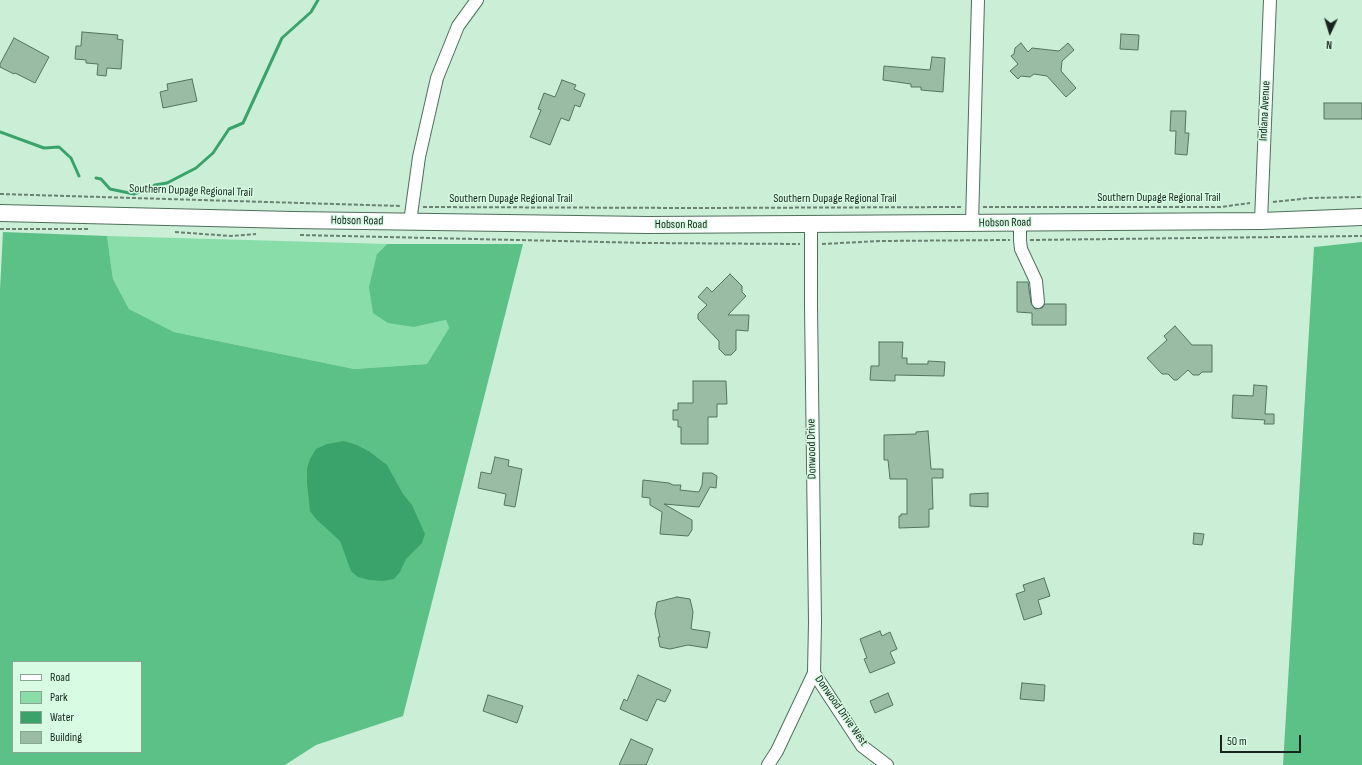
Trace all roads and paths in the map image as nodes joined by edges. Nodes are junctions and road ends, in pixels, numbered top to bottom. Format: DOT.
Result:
graph roads {
  1 [pos="477,0"];
  2 [pos="978,0"];
  3 [pos="1270,0"];
  4 [pos="0,194"];
  5 [pos="1362,197"];
  6 [pos="1252,202"];
  7 [pos="1277,202"];
  8 [pos="405,206"];
  9 [pos="418,207"];
  10 [pos="972,207"];
  11 [pos="0,213"];
  12 [pos="1362,218"];
  13 [pos="410,222"];
  14 [pos="1261,222"];
  15 [pos="1020,223"];
  16 [pos="811,224"];
  17 [pos="972,224"];
  18 [pos="0,229"];
  19 [pos="94,229"];
  20 [pos="168,231"];
  21 [pos="256,234"];
  22 [pos="296,234"];
  23 [pos="1362,236"];
  24 [pos="1020,240"];
  25 [pos="797,244"];
  26 [pos="820,244"];
  27 [pos="1038,302"];
  28 [pos="814,673"];
  29 [pos="768,765"];
  30 [pos="887,765"];
  1 -- 13 [label="street"];
  2 -- 10 [label="street"];
  3 -- 14 [label="street, Indiana Avenue"];
  4 -- 8 [label="path, Southern Dupage Regional Trail"];
  5 -- 7 [label="path"];
  6 -- 10 [label="path, Southern Dupage Regional Trail"];
  9 -- 10 [label="path, Southern Dupage Regional Trail"];
  10 -- 17 [label="street"];
  11 -- 13 [label="main road, Hobson Road"];
  12 -- 14 [label="main road, Hobson Road"];
  13 -- 16 [label="main road, Hobson Road"];
  14 -- 15 [label="main road, Hobson Road"];
  15 -- 17 [label="main road, Hobson Road"];
  15 -- 24 [label="street"];
  16 -- 17 [label="main road, Hobson Road"];
  16 -- 28 [label="street, Donwood Drive"];
  18 -- 19 [label="path"];
  20 -- 21 [label="path"];
  22 -- 25 [label="path"];
  23 -- 24 [label="path"];
  24 -- 26 [label="path"];
  24 -- 27 [label="street"];
  28 -- 29 [label="street"];
  28 -- 30 [label="street, Donwood Drive West"];
}
